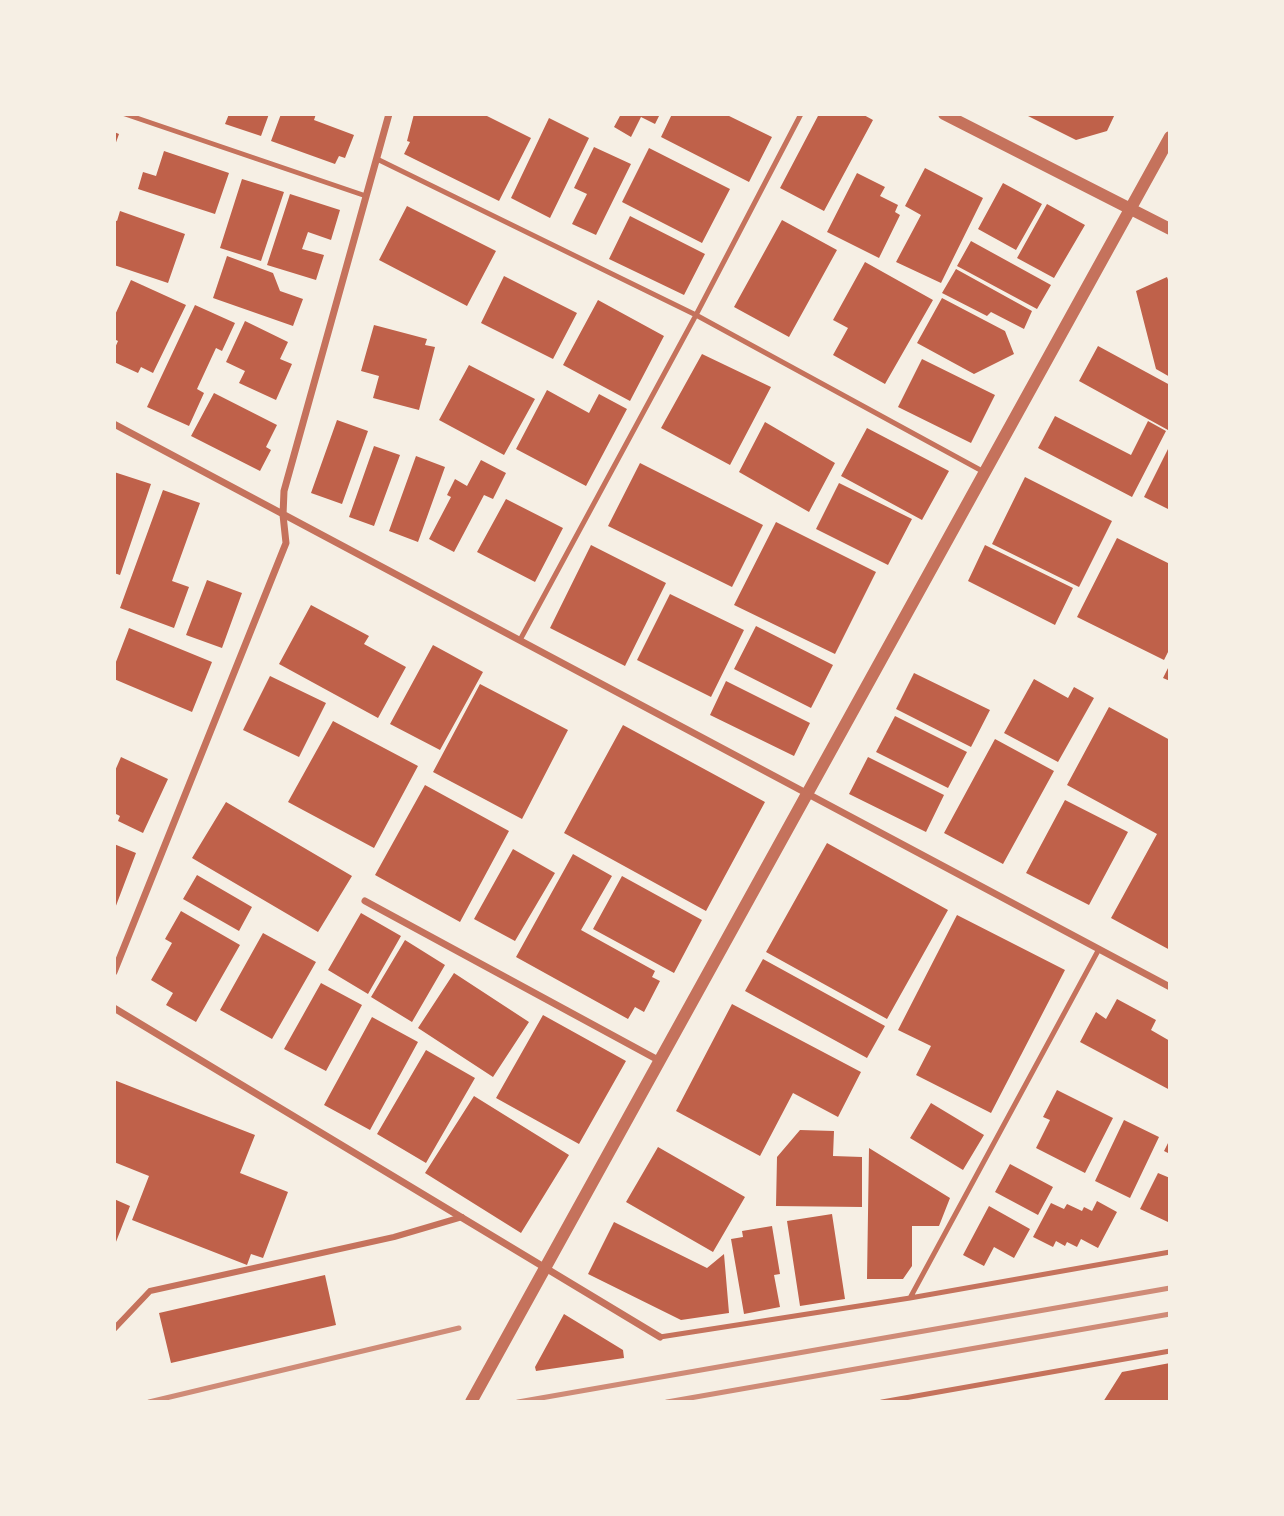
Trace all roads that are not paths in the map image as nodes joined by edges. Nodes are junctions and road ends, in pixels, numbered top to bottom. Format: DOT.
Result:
graph roads {
  1 [pos="125,114"];
  2 [pos="389,114"];
  3 [pos="801,114"];
  4 [pos="944,114"];
  5 [pos="1170,137"];
  6 [pos="377,159"];
  7 [pos="366,196"];
  8 [pos="1131,209"];
  9 [pos="1170,229"];
  10 [pos="696,316"];
  11 [pos="114,424"];
  12 [pos="984,472"];
  13 [pos="283,515"];
  14 [pos="520,640"];
  15 [pos="808,794"];
  16 [pos="365,901"];
  17 [pos="1099,949"];
  18 [pos="114,972"];
  19 [pos="1170,987"];
  20 [pos="114,1008"];
  21 [pos="660,1061"];
  22 [pos="461,1217"];
  23 [pos="1170,1252"];
  24 [pos="545,1267"];
  25 [pos="910,1298"];
  26 [pos="114,1329"];
  27 [pos="660,1336"];
  28 [pos="1170,1351"];
  29 [pos="471,1402"];
  30 [pos="882,1402"];
  1 -- 7 [label="lane"];
  2 -- 6 [label="street"];
  3 -- 10 [label="lane"];
  4 -- 8 [label="street"];
  5 -- 8 [label="street"];
  6 -- 7 [label="street"];
  6 -- 10 [label="lane"];
  7 -- 13 [label="street"];
  8 -- 9 [label="street"];
  8 -- 12 [label="street"];
  10 -- 12 [label="lane"];
  10 -- 14 [label="lane"];
  11 -- 13 [label="street"];
  12 -- 15 [label="street"];
  13 -- 14 [label="street"];
  13 -- 18 [label="street"];
  14 -- 15 [label="street"];
  15 -- 17 [label="street"];
  15 -- 21 [label="street"];
  16 -- 21 [label="street"];
  17 -- 19 [label="street"];
  17 -- 25 [label="lane"];
  20 -- 22 [label="street"];
  21 -- 24 [label="street"];
  22 -- 24 [label="street"];
  22 -- 26 [label="street"];
  23 -- 25 [label="lane"];
  24 -- 27 [label="street"];
  24 -- 29 [label="street"];
  25 -- 27 [label="lane"];
  28 -- 30 [label="lane"];
}
